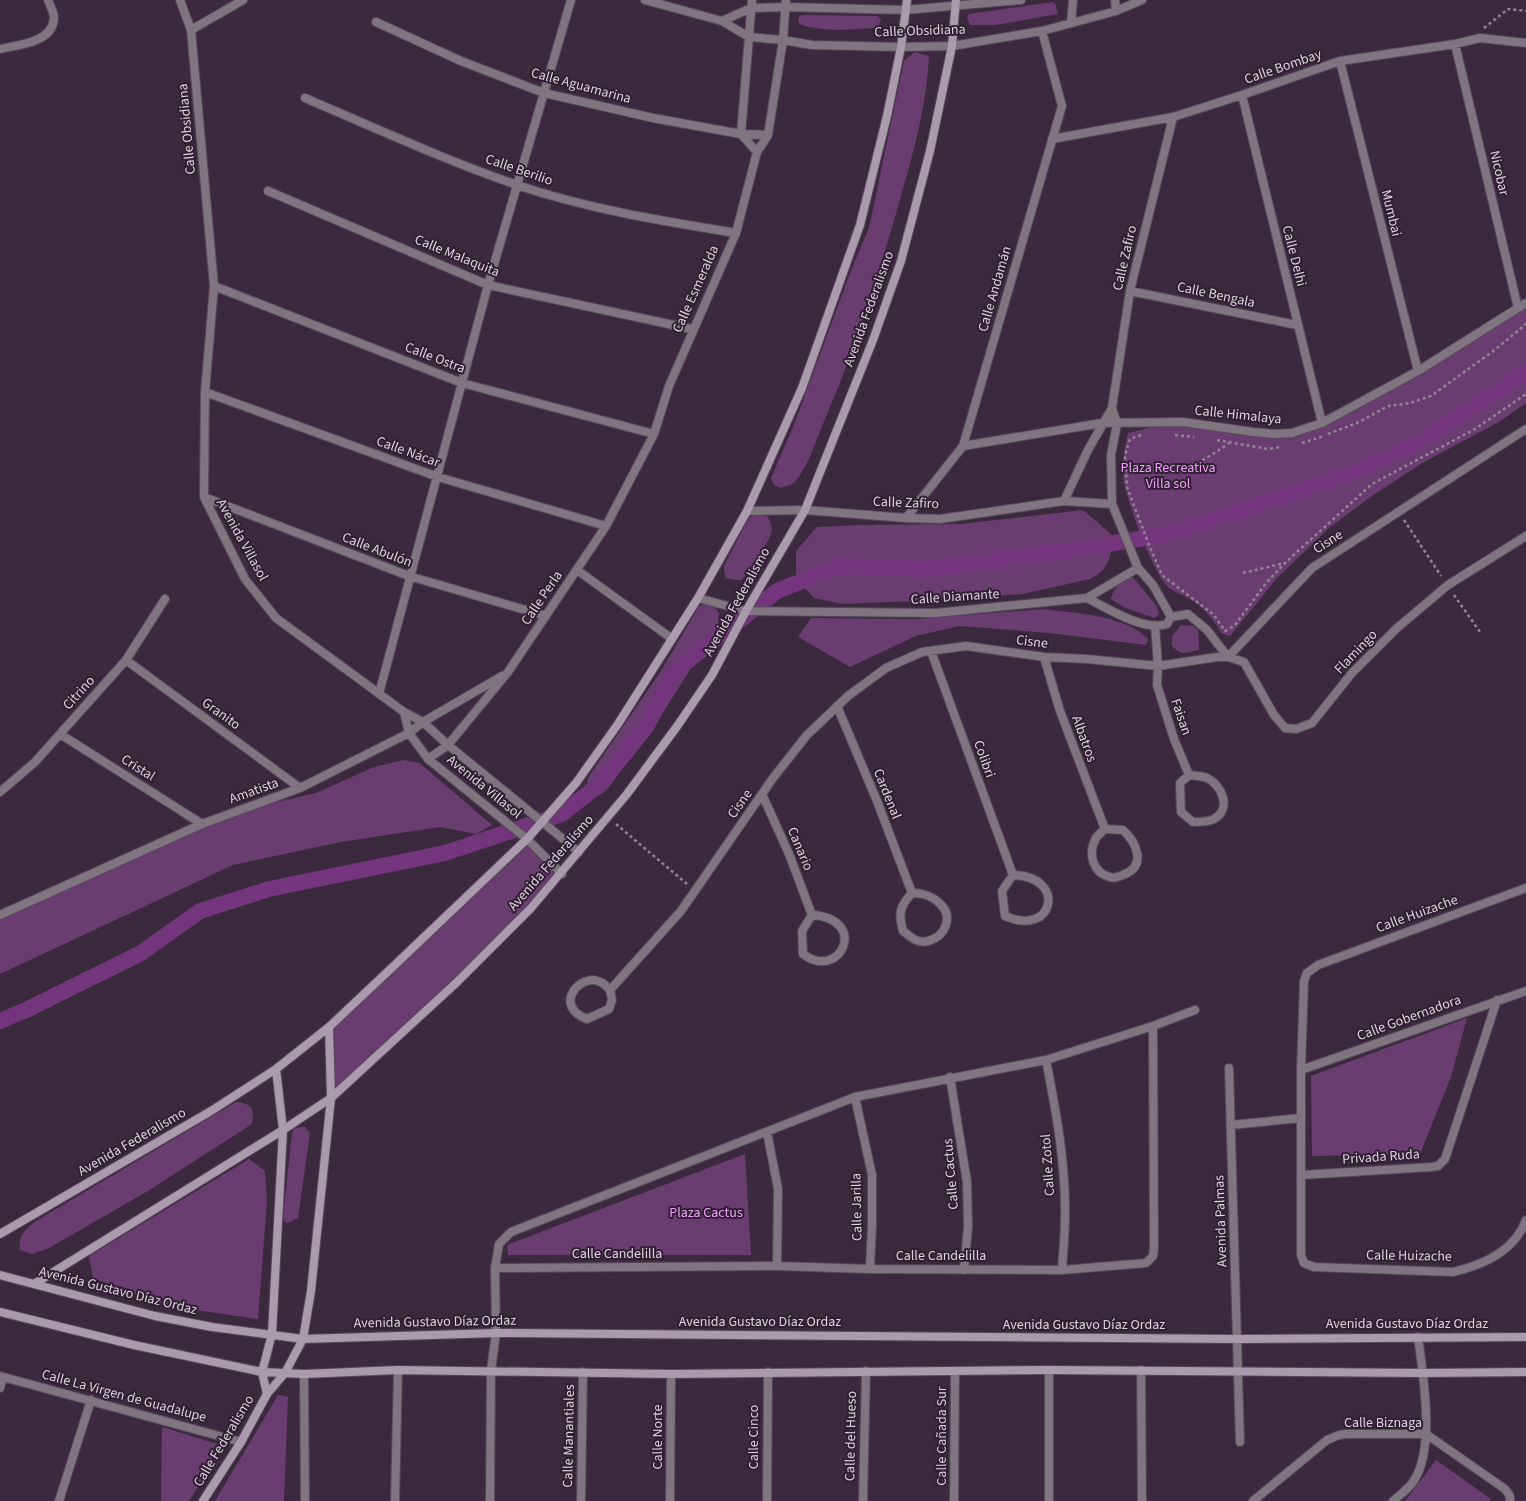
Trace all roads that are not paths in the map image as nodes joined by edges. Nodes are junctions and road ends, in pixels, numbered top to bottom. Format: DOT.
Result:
graph roads {
  1 [pos="48,0"];
  2 [pos="180,0"];
  3 [pos="243,0"];
  4 [pos="571,0"];
  5 [pos="645,0"];
  6 [pos="906,0"];
  7 [pos="1021,0"];
  8 [pos="1073,0"];
  9 [pos="1115,0"];
  10 [pos="1142,0"];
  11 [pos="786,3"];
  12 [pos="955,3"];
  13 [pos="752,4"];
  14 [pos="905,10"];
  15 [pos="1116,11"];
  16 [pos="722,21"];
  17 [pos="376,22"];
  18 [pos="1071,23"];
  19 [pos="191,30"];
  20 [pos="1042,31"];
  21 [pos="749,37"];
  22 [pos="783,40"];
  23 [pos="1526,43"];
  24 [pos="1455,44"];
  25 [pos="952,46"];
  26 [pos="901,47"];
  27 [pos="0,49"];
  28 [pos="1340,60"];
  29 [pos="544,92"];
  30 [pos="1242,95"];
  31 [pos="305,98"];
  32 [pos="1174,117"];
  33 [pos="741,134"];
  34 [pos="768,135"];
  35 [pos="1052,139"];
  36 [pos="757,152"];
  37 [pos="518,185"];
  38 [pos="268,191"];
  39 [pos="736,233"];
  40 [pos="488,285"];
  41 [pos="214,286"];
  42 [pos="1130,291"];
  43 [pos="1526,303"];
  44 [pos="1518,308"];
  45 [pos="1297,325"];
  46 [pos="692,328"];
  47 [pos="1418,371"];
  48 [pos="462,383"];
  49 [pos="205,392"];
  50 [pos="1112,408"];
  51 [pos="1102,423"];
  52 [pos="1322,423"];
  53 [pos="1118,424"];
  54 [pos="1526,429"];
  55 [pos="654,434"];
  56 [pos="963,446"];
  57 [pos="438,477"];
  58 [pos="204,497"];
  59 [pos="1064,502"];
  60 [pos="1112,504"];
  61 [pos="805,510"];
  62 [pos="746,511"];
  63 [pos="906,518"];
  64 [pos="606,526"];
  65 [pos="1526,536"];
  66 [pos="1138,568"];
  67 [pos="577,570"];
  68 [pos="409,576"];
  69 [pos="698,598"];
  70 [pos="1087,598"];
  71 [pos="165,600"];
  72 [pos="746,611"];
  73 [pos="546,616"];
  74 [pos="1172,617"];
  75 [pos="1154,626"];
  76 [pos="671,638"];
  77 [pos="931,651"];
  78 [pos="1044,657"];
  79 [pos="1228,657"];
  80 [pos="126,660"];
  81 [pos="1158,666"];
  82 [pos="508,672"];
  83 [pos="379,694"];
  84 [pos="837,706"];
  85 [pos="404,712"];
  86 [pos="423,722"];
  87 [pos="409,733"];
  88 [pos="60,734"];
  89 [pos="448,745"];
  90 [pos="428,759"];
  91 [pos="1189,775"];
  92 [pos="300,788"];
  93 [pos="0,792"];
  94 [pos="762,794"];
  95 [pos="544,822"];
  96 [pos="202,824"];
  97 [pos="1105,829"];
  98 [pos="527,839"];
  99 [pos="579,852"];
  100 [pos="562,874"];
  101 [pos="1013,875"];
  102 [pos="1526,888"];
  103 [pos="912,893"];
  104 [pos="0,915"];
  105 [pos="812,915"];
  106 [pos="610,990"];
  107 [pos="1526,991"];
  108 [pos="1497,1000"];
  109 [pos="1195,1010"];
  110 [pos="1153,1026"];
  111 [pos="329,1027"];
  112 [pos="1046,1060"];
  113 [pos="1229,1068"];
  114 [pos="276,1069"];
  115 [pos="1301,1070"];
  116 [pos="950,1077"];
  117 [pos="855,1097"];
  118 [pos="331,1098"];
  119 [pos="1301,1118"];
  120 [pos="1231,1125"];
  121 [pos="283,1130"];
  122 [pos="767,1132"];
  123 [pos="1302,1175"];
  124 [pos="1526,1220"];
  125 [pos="0,1234"];
  126 [pos="777,1266"];
  127 [pos="495,1268"];
  128 [pos="870,1269"];
  129 [pos="964,1270"];
  130 [pos="1062,1270"];
  131 [pos="0,1275"];
  132 [pos="34,1284"];
  133 [pos="0,1312"];
  134 [pos="496,1333"];
  135 [pos="272,1334"];
  136 [pos="1418,1337"];
  137 [pos="1526,1337"];
  138 [pos="303,1339"];
  139 [pos="1238,1339"];
  140 [pos="398,1370"];
  141 [pos="491,1370"];
  142 [pos="1050,1370"];
  143 [pos="1141,1370"];
  144 [pos="866,1371"];
  145 [pos="262,1372"];
  146 [pos="583,1372"];
  147 [pos="768,1372"];
  148 [pos="955,1372"];
  149 [pos="1239,1372"];
  150 [pos="1526,1372"];
  151 [pos="285,1373"];
  152 [pos="1423,1373"];
  153 [pos="304,1374"];
  154 [pos="671,1374"];
  155 [pos="2,1376"];
  156 [pos="0,1388"];
  157 [pos="267,1394"];
  158 [pos="91,1400"];
  159 [pos="1426,1434"];
  160 [pos="241,1442"];
  161 [pos="1240,1442"];
  162 [pos="59,1501"];
  163 [pos="202,1501"];
  164 [pos="305,1501"];
  165 [pos="395,1501"];
  166 [pos="490,1501"];
  167 [pos="581,1501"];
  168 [pos="670,1501"];
  169 [pos="767,1501"];
  170 [pos="863,1501"];
  171 [pos="954,1501"];
  172 [pos="1049,1501"];
  173 [pos="1142,1501"];
  174 [pos="1253,1501"];
  175 [pos="1393,1501"];
  176 [pos="1510,1501"];
  1 -- 27 [label="street"];
  2 -- 19 [label="street, Calle Obsidiana"];
  3 -- 19 [label="street"];
  4 -- 29 [label="street"];
  5 -- 16 [label="street, Calle Obsidiana"];
  6 -- 14 [label="street, Avenida Federalismo"];
  7 -- 12 [label="street, Calle Obsidiana"];
  8 -- 18 [label="street"];
  9 -- 15 [label="street"];
  10 -- 15 [label="street, Calle Obsidiana"];
  11 -- 13 [label="street, Calle Obsidiana"];
  11 -- 14 [label="street, Calle Obsidiana"];
  11 -- 22 [label="street, Calle Esmeralda"];
  12 -- 14 [label="street, Calle Obsidiana"];
  12 -- 25 [label="street, Avenida Federalismo"];
  13 -- 16 [label="street, Calle Obsidiana"];
  13 -- 21 [label="street"];
  14 -- 26 [label="street, Avenida Federalismo"];
  15 -- 18 [label="street, Calle Obsidiana"];
  16 -- 21 [label="street, Calle Obsidiana"];
  17 -- 29 [label="street, Calle Aguamarina"];
  18 -- 20 [label="street, Calle Obsidiana"];
  19 -- 41 [label="street, Calle Obsidiana"];
  20 -- 25 [label="street, Calle Obsidiana"];
  20 -- 35 [label="street, Calle Andamán"];
  21 -- 22 [label="street, Calle Obsidiana"];
  21 -- 33 [label="street"];
  22 -- 26 [label="street, Calle Obsidiana"];
  22 -- 34 [label="street, Calle Esmeralda"];
  23 -- 24 [label="street, Calle Bombay"];
  24 -- 28 [label="street, Calle Bombay"];
  24 -- 44 [label="street, Nicobar"];
  25 -- 26 [label="street, Calle Obsidiana"];
  25 -- 61 [label="street, Avenida Federalismo"];
  26 -- 62 [label="street, Avenida Federalismo"];
  28 -- 30 [label="street, Calle Bombay"];
  28 -- 47 [label="street, Mumbai"];
  29 -- 33 [label="street, Calle Aguamarina"];
  29 -- 37 [label="street"];
  30 -- 32 [label="street, Calle Bombay"];
  30 -- 45 [label="street, Calle Delhi"];
  31 -- 37 [label="street, Calle Berilio"];
  32 -- 35 [label="street, Calle Bombay"];
  32 -- 42 [label="street, Calle Zafiro"];
  33 -- 34 [label="street, Calle Aguamarina"];
  33 -- 36 [label="street"];
  34 -- 36 [label="street, Calle Esmeralda"];
  35 -- 56 [label="street, Calle Andamán"];
  36 -- 39 [label="street, Calle Esmeralda"];
  37 -- 39 [label="street, Calle Berilio"];
  37 -- 40 [label="street"];
  38 -- 40 [label="street, Calle Malaquita"];
  39 -- 46 [label="street, Calle Esmeralda"];
  40 -- 46 [label="street, Calle Malaquita"];
  40 -- 48 [label="street"];
  41 -- 48 [label="street, Calle Ostra"];
  41 -- 49 [label="street, Avenida Villasol"];
  42 -- 45 [label="street, Calle Bengala"];
  42 -- 50 [label="street, Calle Zafiro"];
  43 -- 44 [label="street, Calle Himalaya"];
  44 -- 47 [label="street, Calle Himalaya"];
  45 -- 52 [label="street, Calle Delhi"];
  46 -- 55 [label="street, Calle Esmeralda"];
  47 -- 52 [label="street, Calle Himalaya"];
  48 -- 55 [label="street, Calle Ostra"];
  48 -- 57 [label="street"];
  49 -- 57 [label="street, Calle Nácar"];
  49 -- 58 [label="street, Avenida Villasol"];
  50 -- 51 [label="street, Calle Zafiro"];
  50 -- 53 [label="street, Calle Zafiro"];
  51 -- 53 [label="street, Calle Himalaya"];
  51 -- 56 [label="street, Calle Himalaya"];
  51 -- 59 [label="street, Calle Zafiro"];
  52 -- 53 [label="street, Calle Himalaya"];
  53 -- 60 [label="street"];
  54 -- 79 [label="street, Cisne"];
  55 -- 64 [label="street, Calle Perla"];
  56 -- 63 [label="street"];
  57 -- 64 [label="street, Calle Nácar"];
  57 -- 68 [label="street"];
  58 -- 68 [label="street, Calle Abulón"];
  58 -- 83 [label="street, Avenida Villasol"];
  59 -- 60 [label="street, Calle Zafiro"];
  59 -- 63 [label="street, Calle Zafiro"];
  60 -- 66 [label="street"];
  61 -- 62 [label="street, Calle Zafiro"];
  61 -- 63 [label="street, Calle Zafiro"];
  61 -- 72 [label="street, Avenida Federalismo"];
  62 -- 69 [label="street, Avenida Federalismo"];
  64 -- 67 [label="street, Calle Perla"];
  65 -- 79 [label="street, Flamingo"];
  66 -- 70 [label="street, Calle Diamante"];
  66 -- 74 [label="street"];
  67 -- 73 [label="street, Calle Perla"];
  67 -- 76 [label="street"];
  68 -- 73 [label="street, Calle Abulón"];
  68 -- 83 [label="street"];
  69 -- 72 [label="street, Calle Diamante"];
  69 -- 76 [label="street, Avenida Federalismo"];
  70 -- 72 [label="street, Calle Diamante"];
  70 -- 75 [label="street"];
  71 -- 80 [label="street, Citrino"];
  72 -- 99 [label="street, Avenida Federalismo"];
  73 -- 82 [label="street, Calle Perla"];
  74 -- 75 [label="street"];
  74 -- 79 [label="street"];
  75 -- 81 [label="street, Faisan"];
  76 -- 95 [label="street, Avenida Federalismo"];
  77 -- 78 [label="street, Cisne"];
  77 -- 84 [label="street, Cisne"];
  77 -- 101 [label="street, Colibri"];
  78 -- 81 [label="street, Cisne"];
  78 -- 97 [label="street, Albatros"];
  79 -- 81 [label="street, Cisne"];
  80 -- 88 [label="street, Citrino"];
  80 -- 92 [label="street, Granito"];
  81 -- 91 [label="street, Faisan"];
  82 -- 86 [label="street, Amatista"];
  82 -- 89 [label="street, Calle Perla"];
  83 -- 85 [label="street, Avenida Villasol"];
  84 -- 94 [label="street, Cisne"];
  84 -- 103 [label="street, Cardenal"];
  85 -- 86 [label="street, Avenida Villasol"];
  85 -- 87 [label="street, Avenida Villasol"];
  86 -- 87 [label="street, Amatista"];
  86 -- 89 [label="street, Avenida Villasol"];
  87 -- 90 [label="street, Avenida Villasol"];
  87 -- 92 [label="street, Amatista"];
  88 -- 93 [label="street, Citrino"];
  88 -- 96 [label="street, Cristal"];
  89 -- 90 [label="street, Calle Perla"];
  89 -- 95 [label="street, Avenida Villasol"];
  90 -- 98 [label="street, Avenida Villasol"];
  91 -- 91 [label="street"];
  92 -- 96 [label="street, Amatista"];
  94 -- 105 [label="street, Canario"];
  94 -- 106 [label="street, Cisne"];
  95 -- 98 [label="street, Avenida Federalismo"];
  95 -- 99 [label="street, Avenida Villasol"];
  96 -- 104 [label="street, Amatista"];
  97 -- 97 [label="street"];
  98 -- 100 [label="street, Avenida Villasol"];
  98 -- 111 [label="street, Avenida Federalismo"];
  99 -- 100 [label="street, Avenida Federalismo"];
  100 -- 118 [label="street, Avenida Federalismo"];
  101 -- 101 [label="street"];
  102 -- 115 [label="street, Calle Huizache"];
  103 -- 103 [label="street"];
  105 -- 105 [label="street"];
  106 -- 106 [label="street"];
  107 -- 108 [label="street, Calle Gobernadora"];
  108 -- 115 [label="street, Calle Gobernadora"];
  108 -- 123 [label="street, Privada Ruda"];
  109 -- 110 [label="street"];
  110 -- 112 [label="street"];
  110 -- 130 [label="street, Calle Candelilla"];
  111 -- 114 [label="street, Avenida Federalismo"];
  111 -- 118 [label="street"];
  112 -- 116 [label="street"];
  112 -- 130 [label="street, Calle Zotol"];
  113 -- 120 [label="street, Avenida Palmas"];
  114 -- 121 [label="street"];
  114 -- 125 [label="street, Avenida Federalismo"];
  115 -- 119 [label="street"];
  116 -- 117 [label="street"];
  116 -- 129 [label="street, Calle Cactus"];
  117 -- 122 [label="street"];
  117 -- 128 [label="street, Calle Jarilla"];
  118 -- 121 [label="street, Avenida Federalismo"];
  118 -- 138 [label="street"];
  119 -- 120 [label="street"];
  119 -- 123 [label="street"];
  120 -- 139 [label="street, Avenida Palmas"];
  121 -- 132 [label="street, Avenida Federalismo"];
  121 -- 135 [label="street"];
  122 -- 126 [label="street"];
  122 -- 127 [label="street"];
  123 -- 124 [label="street, Calle Huizache"];
  126 -- 127 [label="street, Calle Candelilla"];
  126 -- 128 [label="street, Calle Candelilla"];
  127 -- 134 [label="street"];
  128 -- 129 [label="street, Calle Candelilla"];
  129 -- 130 [label="street, Calle Candelilla"];
  131 -- 132 [label="street, Avenida Gustavo Díaz Ordaz"];
  132 -- 135 [label="street, Avenida Gustavo Díaz Ordaz"];
  133 -- 145 [label="street"];
  134 -- 138 [label="street, Avenida Gustavo Díaz Ordaz"];
  134 -- 139 [label="street, Avenida Gustavo Díaz Ordaz"];
  134 -- 141 [label="street"];
  135 -- 138 [label="street, Avenida Gustavo Díaz Ordaz"];
  135 -- 145 [label="street"];
  136 -- 137 [label="street, Avenida Gustavo Díaz Ordaz"];
  136 -- 139 [label="street, Avenida Gustavo Díaz Ordaz"];
  136 -- 152 [label="street"];
  138 -- 151 [label="street"];
  139 -- 149 [label="street, Avenida Palmas"];
  140 -- 141 [label="street"];
  140 -- 153 [label="street"];
  140 -- 165 [label="street"];
  141 -- 146 [label="street"];
  141 -- 166 [label="street"];
  142 -- 143 [label="street"];
  142 -- 148 [label="street"];
  142 -- 172 [label="street"];
  143 -- 149 [label="street"];
  143 -- 173 [label="street"];
  144 -- 147 [label="street"];
  144 -- 148 [label="street"];
  144 -- 170 [label="street, Calle del Hueso"];
  145 -- 151 [label="street"];
  145 -- 157 [label="street, Calle Federalismo"];
  146 -- 154 [label="street"];
  146 -- 167 [label="street, Calle Manantiales"];
  147 -- 154 [label="street"];
  147 -- 169 [label="street, Calle Cinco"];
  148 -- 171 [label="street, Calle Cañada Sur"];
  149 -- 152 [label="street"];
  149 -- 161 [label="street, Avenida Palmas"];
  150 -- 152 [label="street"];
  151 -- 153 [label="street"];
  151 -- 157 [label="street, Calle Federalismo"];
  152 -- 159 [label="street"];
  153 -- 164 [label="street"];
  154 -- 168 [label="street, Calle Norte"];
  155 -- 156 [label="street"];
  155 -- 158 [label="street, Calle La Virgen de Guadalupe"];
  157 -- 160 [label="street, Calle Federalismo"];
  158 -- 160 [label="street, Calle La Virgen de Guadalupe"];
  158 -- 162 [label="street"];
  159 -- 174 [label="street, Calle Biznaga"];
  159 -- 175 [label="street"];
  159 -- 176 [label="street, Calle Biznaga"];
  160 -- 163 [label="street, Calle Federalismo"];
}
